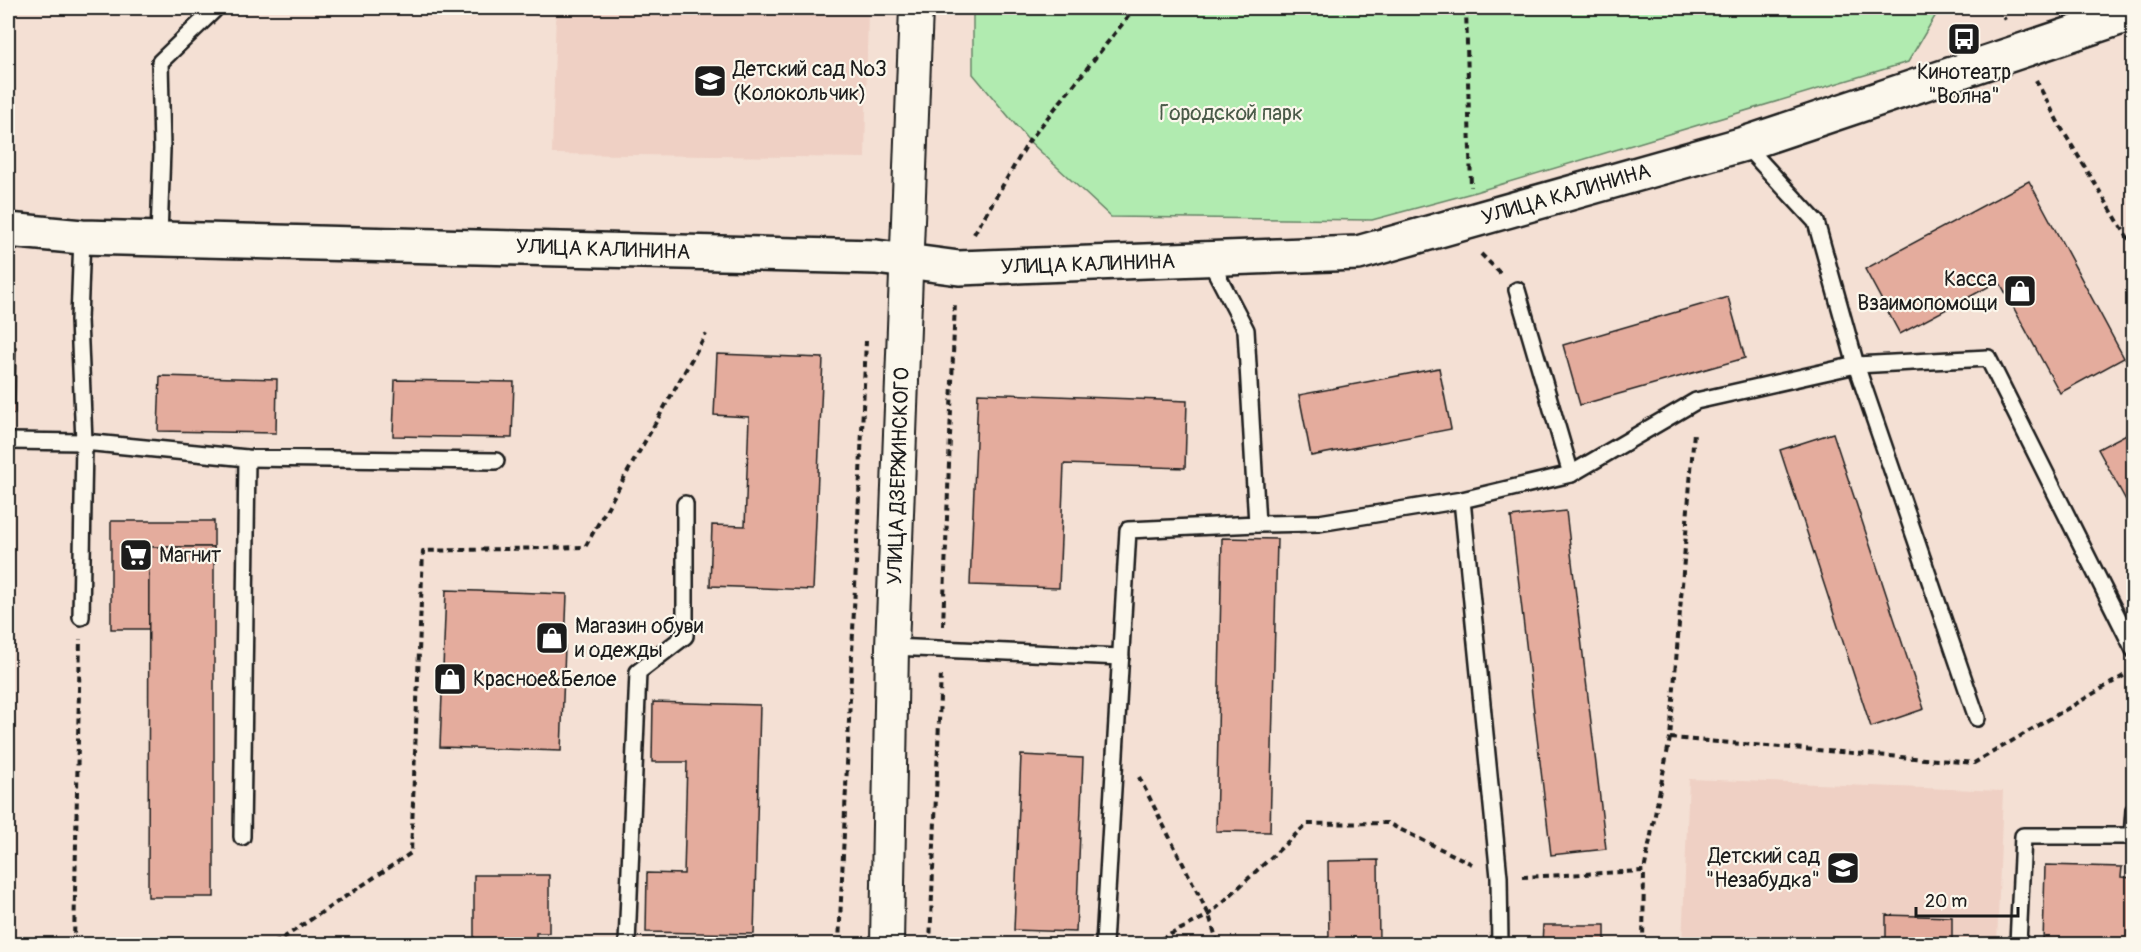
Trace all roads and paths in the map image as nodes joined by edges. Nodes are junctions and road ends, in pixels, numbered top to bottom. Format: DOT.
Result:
graph roads {
  1 [pos="916,8"];
  2 [pos="1135,8"];
  3 [pos="1466,8"];
  4 [pos="1998,8"];
  5 [pos="214,10"];
  6 [pos="2133,13"];
  7 [pos="2022,51"];
  8 [pos="1744,144"];
  9 [pos="1454,226"];
  10 [pos="8,230"];
  11 [pos="82,237"];
  12 [pos="159,237"];
  13 [pos="2133,248"];
  14 [pos="1209,259"];
  15 [pos="909,260"];
  16 [pos="959,268"];
  17 [pos="1517,290"];
  18 [pos="706,334"];
  19 [pos="866,341"];
  20 [pos="1856,365"];
  21 [pos="1696,401"];
  22 [pos="8,441"];
  23 [pos="84,442"];
  24 [pos="246,458"];
  25 [pos="496,461"];
  26 [pos="1571,474"];
  27 [pos="1462,500"];
  28 [pos="685,504"];
  29 [pos="1257,524"];
  30 [pos="81,617"];
  31 [pos="892,647"];
  32 [pos="942,649"];
  33 [pos="2133,650"];
  34 [pos="1121,657"];
  35 [pos="2133,670"];
  36 [pos="1977,718"];
  37 [pos="1116,731"];
  38 [pos="1670,738"];
  39 [pos="2133,810"];
  40 [pos="242,837"];
  41 [pos="1644,871"];
  42 [pos="1499,878"];
  43 [pos="1209,915"];
  44 [pos="74,945"];
  45 [pos="274,945"];
  46 [pos="627,945"];
  47 [pos="839,945"];
  48 [pos="887,945"];
  49 [pos="930,945"];
  50 [pos="1104,945"];
  51 [pos="1151,945"];
  52 [pos="1218,945"];
  53 [pos="1500,945"];
  54 [pos="1643,945"];
  55 [pos="2018,945"];
  1 -- 15 [label="street, УЛИЦА ДЗЕРЖИНСКОГО"];
  2 -- 16 [label="path"];
  3 -- 9 [label="path"];
  4 -- 7 [label="path"];
  5 -- 12 [label="lane"];
  6 -- 7 [label="street, УЛИЦА КАЛИНИНА"];
  7 -- 8 [label="street, УЛИЦА КАЛИНИНА"];
  7 -- 13 [label="path"];
  8 -- 9 [label="street, УЛИЦА КАЛИНИНА"];
  8 -- 20 [label="lane"];
  9 -- 14 [label="street, УЛИЦА КАЛИНИНА"];
  9 -- 17 [label="path"];
  10 -- 11 [label="street, УЛИЦА КАЛИНИНА"];
  11 -- 12 [label="street, УЛИЦА КАЛИНИНА"];
  11 -- 23 [label="lane"];
  12 -- 15 [label="street, УЛИЦА КАЛИНИНА"];
  14 -- 16 [label="street, УЛИЦА КАЛИНИНА"];
  14 -- 29 [label="lane"];
  15 -- 16 [label="street, УЛИЦА КАЛИНИНА"];
  15 -- 31 [label="street, УЛИЦА ДЗЕРЖИНСКОГО"];
  16 -- 32 [label="path"];
  17 -- 26 [label="lane"];
  18 -- 45 [label="path"];
  19 -- 47 [label="path"];
  20 -- 21 [label="lane"];
  20 -- 33 [label="lane"];
  20 -- 36 [label="lane"];
  21 -- 26 [label="lane"];
  21 -- 38 [label="path"];
  22 -- 23 [label="lane"];
  23 -- 24 [label="lane"];
  23 -- 30 [label="lane"];
  24 -- 25 [label="lane"];
  24 -- 40 [label="lane"];
  26 -- 27 [label="lane"];
  27 -- 29 [label="lane"];
  27 -- 42 [label="lane"];
  28 -- 46 [label="lane"];
  29 -- 34 [label="lane"];
  30 -- 44 [label="path"];
  31 -- 32 [label="lane"];
  31 -- 48 [label="street, УЛИЦА ДЗЕРЖИНСКОГО"];
  32 -- 34 [label="lane"];
  32 -- 49 [label="path"];
  34 -- 37 [label="lane"];
  35 -- 38 [label="path"];
  37 -- 43 [label="path"];
  37 -- 50 [label="lane"];
  38 -- 41 [label="path"];
  39 -- 55 [label="lane"];
  41 -- 42 [label="path"];
  41 -- 54 [label="path"];
  42 -- 43 [label="path"];
  42 -- 53 [label="lane"];
  43 -- 51 [label="path"];
  43 -- 52 [label="path"];
}
